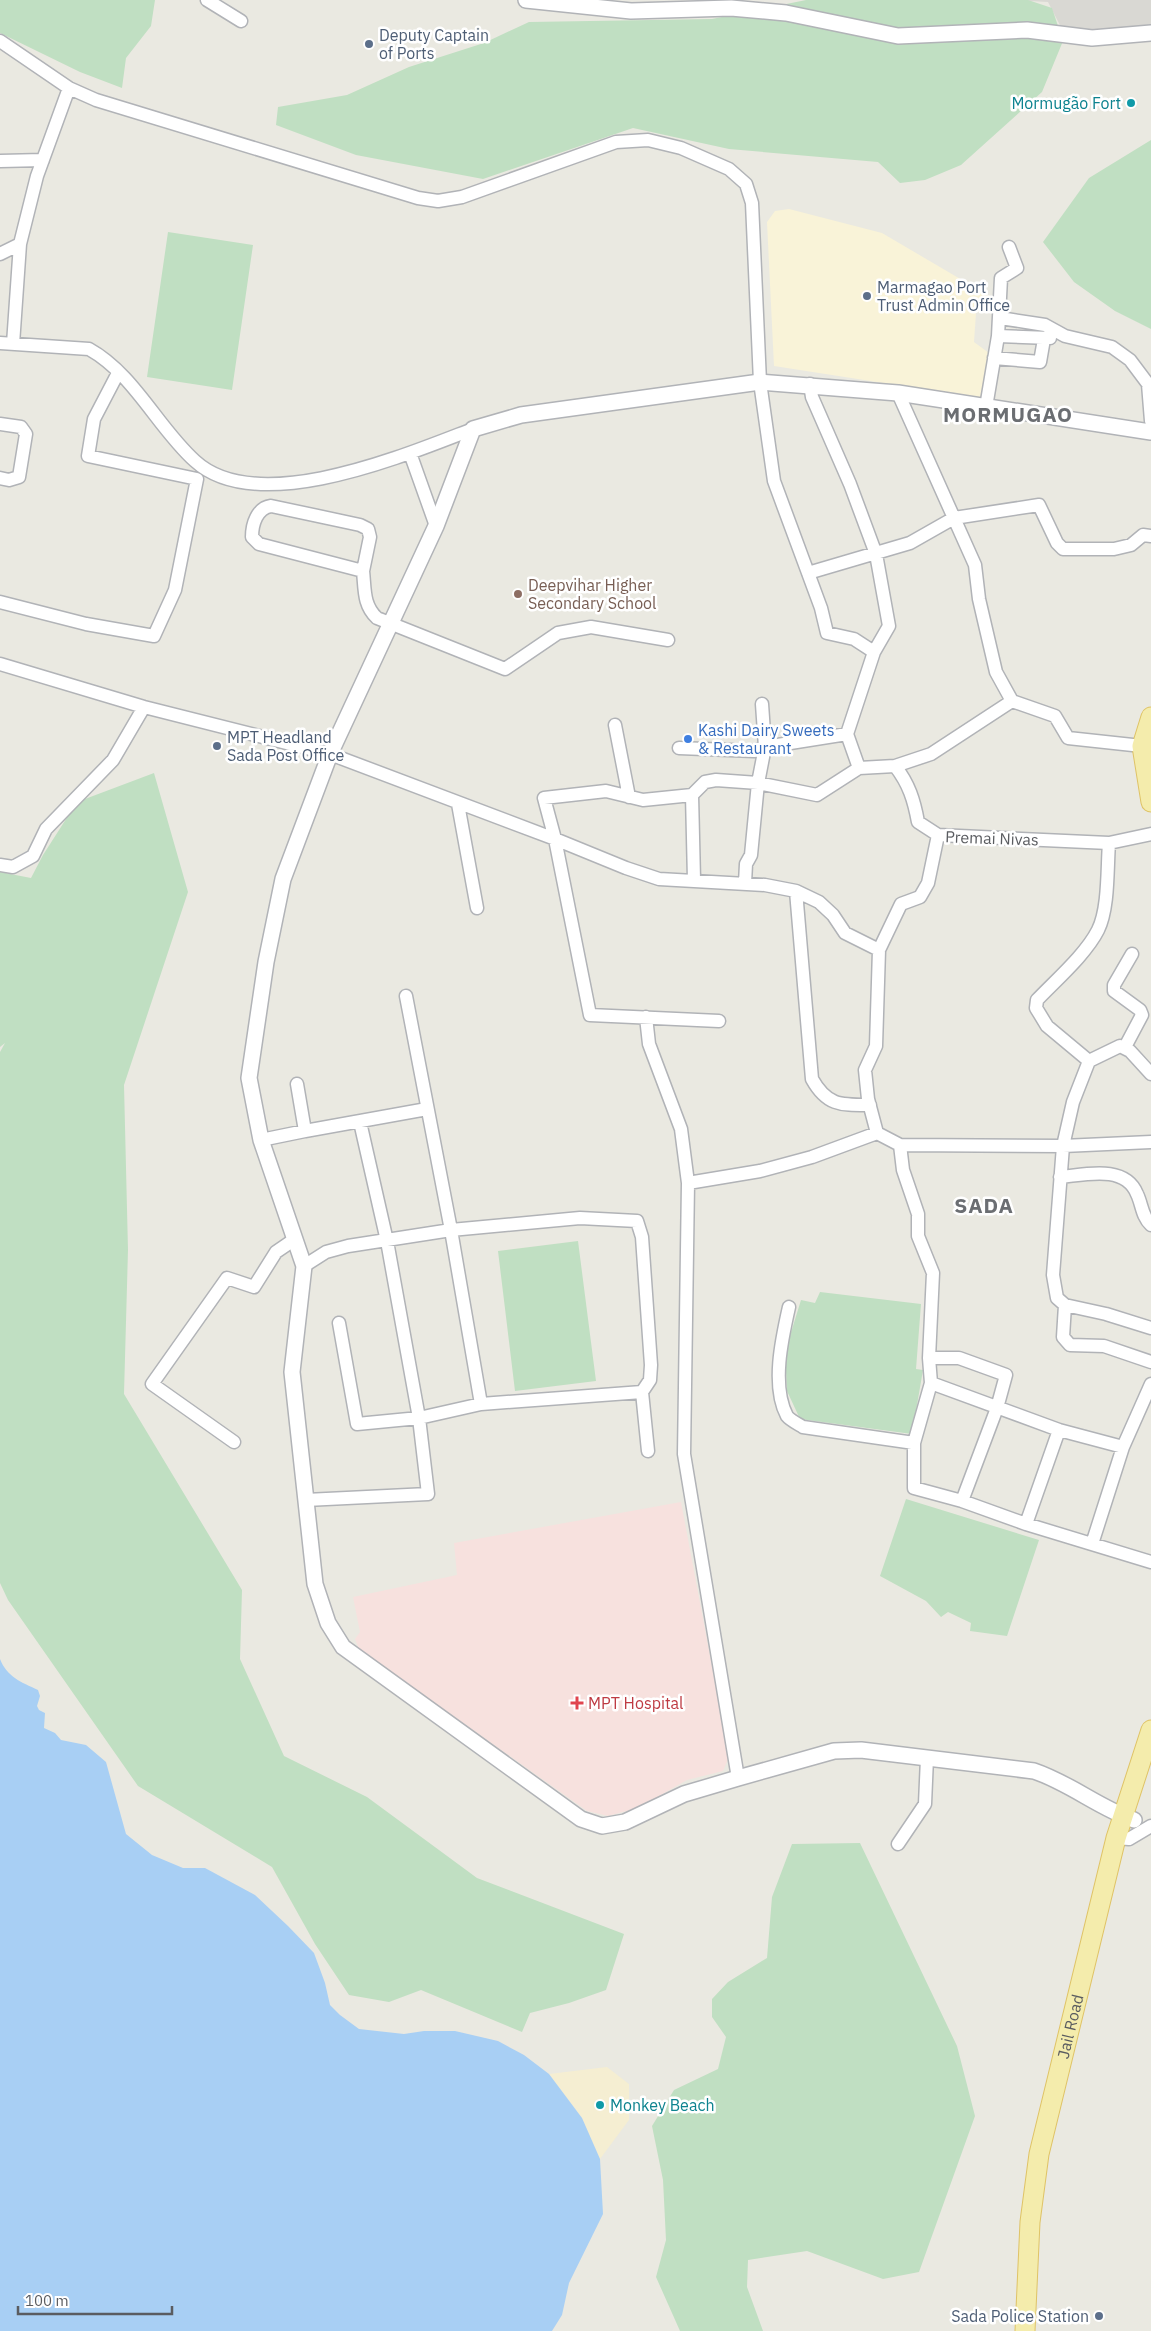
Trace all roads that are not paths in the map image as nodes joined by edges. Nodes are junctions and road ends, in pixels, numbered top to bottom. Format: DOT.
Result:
graph roads {
  1 [pos="208,0"];
  2 [pos="526,0"];
  3 [pos="241,21"];
  4 [pos="1151,33"];
  5 [pos="0,41"];
  6 [pos="69,88"];
  7 [pos="43,160"];
  8 [pos="0,161"];
  9 [pos="20,244"];
  10 [pos="1009,247"];
  11 [pos="0,254"];
  12 [pos="1000,318"];
  13 [pos="998,336"];
  14 [pos="1065,336"];
  15 [pos="1044,340"];
  16 [pos="6,343"];
  17 [pos="994,358"];
  18 [pos="118,372"];
  19 [pos="760,382"];
  20 [pos="810,384"];
  21 [pos="898,393"];
  22 [pos="986,407"];
  23 [pos="1151,421"];
  24 [pos="0,424"];
  25 [pos="473,429"];
  26 [pos="1151,432"];
  27 [pos="410,453"];
  28 [pos="0,478"];
  29 [pos="954,518"];
  30 [pos="436,526"];
  31 [pos="1151,536"];
  32 [pos="876,554"];
  33 [pos="363,571"];
  34 [pos="808,573"];
  35 [pos="0,602"];
  36 [pos="391,624"];
  37 [pos="668,640"];
  38 [pos="874,652"];
  39 [pos="0,664"];
  40 [pos="1012,701"];
  41 [pos="762,704"];
  42 [pos="144,707"];
  43 [pos="1151,717"];
  44 [pos="615,725"];
  45 [pos="847,734"];
  46 [pos="1142,746"];
  47 [pos="765,747"];
  48 [pos="678,748"];
  49 [pos="330,754"];
  50 [pos="895,766"];
  51 [pos="858,768"];
  52 [pos="758,783"];
  53 [pos="692,795"];
  54 [pos="630,797"];
  55 [pos="1151,802"];
  56 [pos="458,804"];
  57 [pos="1151,834"];
  58 [pos="938,835"];
  59 [pos="555,839"];
  60 [pos="1109,843"];
  61 [pos="0,865"];
  62 [pos="694,880"];
  63 [pos="744,883"];
  64 [pos="796,891"];
  65 [pos="477,908"];
  66 [pos="879,950"];
  67 [pos="1132,954"];
  68 [pos="406,996"];
  69 [pos="646,1017"];
  70 [pos="719,1021"];
  71 [pos="1125,1048"];
  72 [pos="1089,1060"];
  73 [pos="1151,1074"];
  74 [pos="297,1084"];
  75 [pos="870,1105"];
  76 [pos="427,1109"];
  77 [pos="360,1122"];
  78 [pos="306,1131"];
  79 [pos="877,1133"];
  80 [pos="261,1140"];
  81 [pos="1151,1142"];
  82 [pos="900,1145"];
  83 [pos="1063,1146"];
  84 [pos="1060,1177"];
  85 [pos="688,1183"];
  86 [pos="1151,1225"];
  87 [pos="451,1230"];
  88 [pos="295,1239"];
  89 [pos="387,1241"];
  90 [pos="304,1266"];
  91 [pos="1065,1305"];
  92 [pos="789,1308"];
  93 [pos="339,1323"];
  94 [pos="1151,1328"];
  95 [pos="929,1358"];
  96 [pos="1151,1362"];
  97 [pos="931,1384"];
  98 [pos="1151,1384"];
  99 [pos="642,1392"];
  100 [pos="481,1404"];
  101 [pos="997,1408"];
  102 [pos="418,1418"];
  103 [pos="1060,1430"];
  104 [pos="234,1442"];
  105 [pos="914,1443"];
  106 [pos="1124,1447"];
  107 [pos="648,1452"];
  108 [pos="306,1500"];
  109 [pos="962,1501"];
  110 [pos="1026,1524"];
  111 [pos="1092,1544"];
  112 [pos="1151,1562"];
  113 [pos="1151,1730"];
  114 [pos="927,1758"];
  115 [pos="1151,1767"];
  116 [pos="738,1778"];
  117 [pos="1136,1821"];
  118 [pos="1123,1838"];
  119 [pos="898,1844"];
  120 [pos="1025,2331"];
  121 [pos="1037,2331"];
  1 -- 3 [label="street"];
  2 -- 4 [label="street"];
  5 -- 6 [label="street"];
  6 -- 7 [label="street"];
  6 -- 19 [label="street"];
  7 -- 8 [label="street"];
  7 -- 9 [label="street"];
  9 -- 11 [label="street"];
  9 -- 16 [label="street"];
  10 -- 12 [label="street"];
  12 -- 13 [label="street"];
  12 -- 14 [label="street"];
  13 -- 15 [label="street"];
  13 -- 17 [label="street"];
  14 -- 15 [label="street"];
  14 -- 23 [label="street"];
  15 -- 17 [label="street"];
  16 -- 18 [label="street"];
  17 -- 22 [label="street"];
  18 -- 27 [label="street"];
  18 -- 35 [label="street"];
  19 -- 20 [label="street"];
  19 -- 25 [label="street"];
  19 -- 34 [label="street"];
  20 -- 21 [label="street"];
  20 -- 32 [label="street"];
  21 -- 22 [label="street"];
  21 -- 29 [label="street"];
  22 -- 26 [label="street"];
  24 -- 28 [label="street"];
  25 -- 27 [label="street"];
  25 -- 30 [label="street"];
  27 -- 30 [label="street"];
  29 -- 31 [label="street"];
  29 -- 32 [label="street"];
  29 -- 40 [label="street"];
  30 -- 36 [label="street"];
  32 -- 34 [label="street"];
  32 -- 38 [label="street"];
  33 -- 33 [label="street"];
  33 -- 36 [label="street"];
  34 -- 38 [label="street"];
  36 -- 37 [label="street"];
  36 -- 49 [label="street"];
  38 -- 45 [label="street"];
  39 -- 42 [label="street"];
  40 -- 46 [label="street"];
  40 -- 50 [label="street"];
  41 -- 47 [label="street"];
  42 -- 49 [label="street"];
  42 -- 61 [label="street"];
  43 -- 46 [label="main road"];
  44 -- 54 [label="street"];
  45 -- 47 [label="street"];
  45 -- 51 [label="street"];
  46 -- 55 [label="main road"];
  47 -- 48 [label="street"];
  47 -- 52 [label="street"];
  49 -- 56 [label="street"];
  49 -- 80 [label="street"];
  50 -- 51 [label="street"];
  50 -- 58 [label="street"];
  51 -- 52 [label="street"];
  52 -- 53 [label="street"];
  52 -- 63 [label="street"];
  53 -- 54 [label="street"];
  53 -- 62 [label="street"];
  54 -- 59 [label="street"];
  56 -- 59 [label="street"];
  56 -- 65 [label="street"];
  57 -- 60 [label="street, Premai Nivas"];
  58 -- 60 [label="street, Premai Nivas"];
  58 -- 66 [label="street, Premai Nivas"];
  59 -- 62 [label="street"];
  59 -- 69 [label="street"];
  60 -- 72 [label="street"];
  62 -- 63 [label="street"];
  63 -- 64 [label="street"];
  64 -- 66 [label="street"];
  64 -- 75 [label="street"];
  66 -- 75 [label="street"];
  67 -- 71 [label="street"];
  68 -- 76 [label="street"];
  69 -- 70 [label="street"];
  69 -- 85 [label="street"];
  71 -- 72 [label="street"];
  71 -- 73 [label="street"];
  72 -- 83 [label="street"];
  74 -- 78 [label="street"];
  75 -- 79 [label="street"];
  76 -- 77 [label="street"];
  76 -- 87 [label="street"];
  77 -- 78 [label="street"];
  77 -- 89 [label="street"];
  78 -- 80 [label="street"];
  79 -- 82 [label="street"];
  79 -- 85 [label="street"];
  80 -- 88 [label="street"];
  81 -- 83 [label="street"];
  82 -- 83 [label="street"];
  82 -- 95 [label="street"];
  83 -- 84 [label="street"];
  84 -- 86 [label="street"];
  84 -- 91 [label="street"];
  85 -- 116 [label="street"];
  87 -- 89 [label="street"];
  87 -- 99 [label="street"];
  87 -- 100 [label="street"];
  88 -- 90 [label="street"];
  88 -- 104 [label="street"];
  89 -- 90 [label="street"];
  89 -- 102 [label="street"];
  90 -- 108 [label="street"];
  91 -- 94 [label="street"];
  91 -- 96 [label="street"];
  92 -- 105 [label="street"];
  93 -- 102 [label="street"];
  95 -- 97 [label="street"];
  95 -- 101 [label="street"];
  97 -- 101 [label="street"];
  97 -- 105 [label="street"];
  98 -- 106 [label="street"];
  99 -- 100 [label="street"];
  99 -- 107 [label="street"];
  100 -- 102 [label="street"];
  101 -- 103 [label="street"];
  101 -- 109 [label="street"];
  102 -- 108 [label="street"];
  103 -- 106 [label="street"];
  103 -- 110 [label="street"];
  105 -- 109 [label="street"];
  106 -- 111 [label="street"];
  108 -- 116 [label="street"];
  109 -- 110 [label="street"];
  110 -- 111 [label="street"];
  111 -- 112 [label="street"];
  113 -- 117 [label="main road, Jail Road"];
  114 -- 116 [label="street"];
  114 -- 117 [label="street"];
  114 -- 119 [label="street"];
  115 -- 117 [label="main road, Jail Road"];
  117 -- 118 [label="main road, Jail Road"];
  117 -- 118 [label="street"];
  118 -- 120 [label="main road, Jail Road"];
  118 -- 121 [label="main road, Jail Road"];
}
